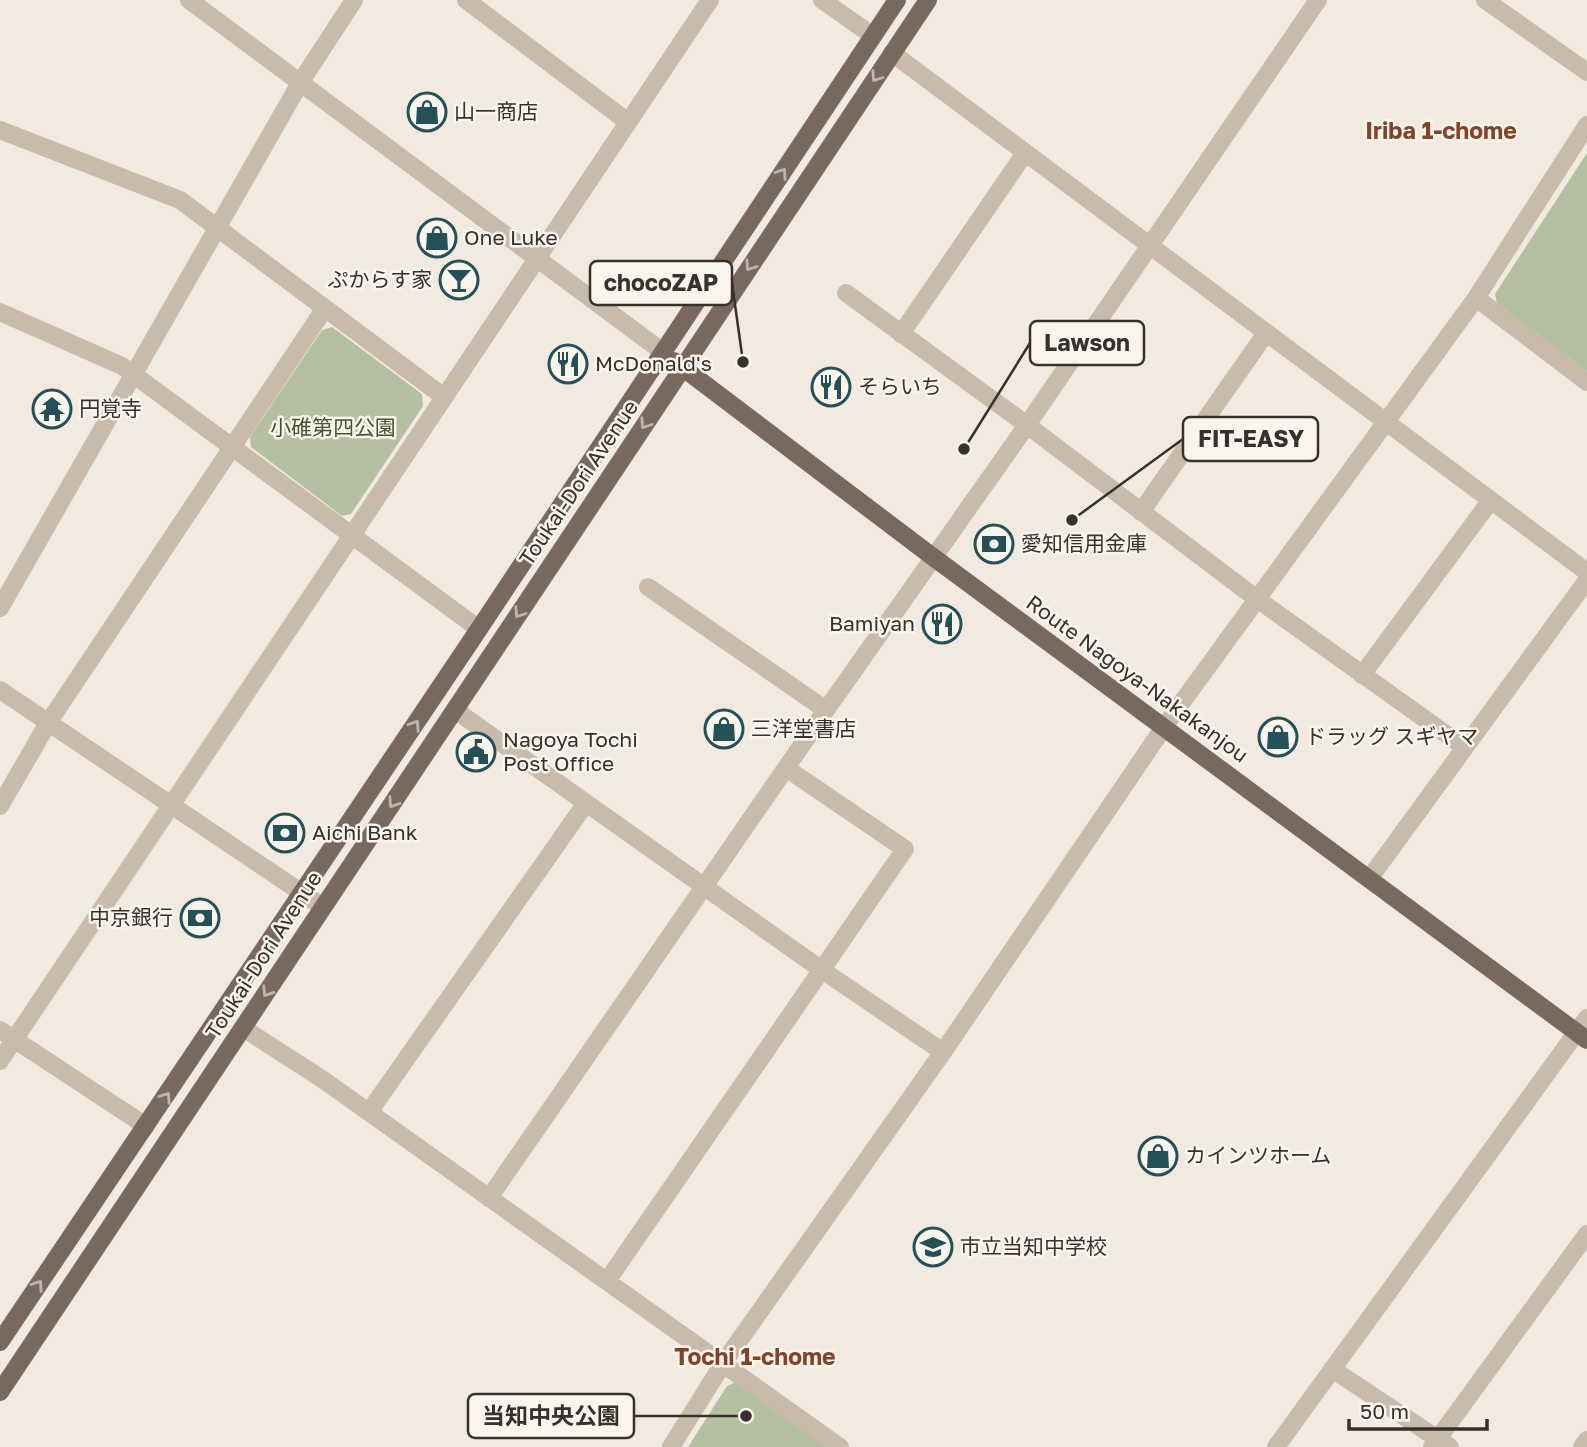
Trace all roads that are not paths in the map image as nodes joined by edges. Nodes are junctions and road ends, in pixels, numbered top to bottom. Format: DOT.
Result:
graph roads {
  1 [pos="189,0"];
  2 [pos="354,0"];
  3 [pos="466,0"];
  4 [pos="710,0"];
  5 [pos="822,0"];
  6 [pos="897,0"];
  7 [pos="928,0"];
  8 [pos="1318,0"];
  9 [pos="1485,0"];
  10 [pos="873,36"];
  11 [pos="892,53"];
  12 [pos="1587,72"];
  13 [pos="300,83"];
  14 [pos="628,122"];
  15 [pos="1587,125"];
  16 [pos="0,130"];
  17 [pos="1026,153"];
  18 [pos="217,228"];
  19 [pos="1149,246"];
  20 [pos="537,258"];
  21 [pos="846,293"];
  22 [pos="1476,298"];
  23 [pos="326,308"];
  24 [pos="0,312"];
  25 [pos="1266,333"];
  26 [pos="901,334"];
  27 [pos="663,352"];
  28 [pos="683,367"];
  29 [pos="134,374"];
  30 [pos="1587,382"];
  31 [pos="444,397"];
  32 [pos="1386,421"];
  33 [pos="1027,425"];
  34 [pos="233,447"];
  35 [pos="1491,500"];
  36 [pos="1141,512"];
  37 [pos="352,535"];
  38 [pos="933,557"];
  39 [pos="1587,572"];
  40 [pos="1587,580"];
  41 [pos="648,587"];
  42 [pos="1257,599"];
  43 [pos="0,608"];
  44 [pos="479,629"];
  45 [pos="1362,675"];
  46 [pos="0,691"];
  47 [pos="455,710"];
  48 [pos="826,710"];
  49 [pos="48,723"];
  50 [pos="1164,727"];
  51 [pos="1464,747"];
  52 [pos="786,768"];
  53 [pos="586,803"];
  54 [pos="171,805"];
  55 [pos="0,806"];
  56 [pos="1369,878"];
  57 [pos="703,887"];
  58 [pos="302,893"];
  59 [pos="323,907"];
  60 [pos="822,970"];
  61 [pos="243,1028"];
  62 [pos="1584,1030"];
  63 [pos="7,1034"];
  64 [pos="943,1052"];
  65 [pos="0,1061"];
  66 [pos="369,1112"];
  67 [pos="146,1126"];
  68 [pos="489,1198"];
  69 [pos="1587,1234"];
  70 [pos="607,1281"];
  71 [pos="1,1340"];
  72 [pos="724,1362"];
  73 [pos="1332,1369"];
  74 [pos="0,1392"];
  75 [pos="1587,1440"];
  76 [pos="1440,1444"];
  77 [pos="671,1447"];
  78 [pos="841,1447"];
  79 [pos="1276,1447"];
  80 [pos="1582,1447"];
  1 -- 13 [label="street"];
  2 -- 13 [label="street"];
  3 -- 14 [label="street"];
  4 -- 14 [label="street"];
  5 -- 10 [label="street"];
  6 -- 10 [label="main road, Toukai-Dori Avenue"];
  7 -- 11 [label="main road, Toukai-Dori Avenue"];
  8 -- 19 [label="street"];
  9 -- 12 [label="street"];
  27 -- 10 [label="main road, Toukai-Dori Avenue, one-way"];
  11 -- 17 [label="street"];
  11 -- 28 [label="main road, Toukai-Dori Avenue, one-way"];
  13 -- 18 [label="street"];
  13 -- 20 [label="street"];
  14 -- 20 [label="street"];
  15 -- 22 [label="street"];
  16 -- 18 [label="street"];
  17 -- 19 [label="street"];
  17 -- 26 [label="street"];
  18 -- 23 [label="street"];
  18 -- 29 [label="street"];
  19 -- 25 [label="street"];
  19 -- 33 [label="street"];
  20 -- 27 [label="street"];
  20 -- 31 [label="street"];
  21 -- 26 [label="street"];
  22 -- 30 [label="street"];
  22 -- 32 [label="street"];
  23 -- 31 [label="street"];
  23 -- 34 [label="street"];
  24 -- 29 [label="street"];
  25 -- 32 [label="street"];
  25 -- 36 [label="street"];
  26 -- 33 [label="street"];
  27 -- 28 [label="main road, Route Nagoya-Nakakanjou"];
  27 -- 44 [label="main road, Toukai-Dori Avenue"];
  28 -- 38 [label="main road, Route Nagoya-Nakakanjou"];
  28 -- 47 [label="main road, Toukai-Dori Avenue, one-way"];
  29 -- 34 [label="street"];
  29 -- 43 [label="street"];
  31 -- 37 [label="street"];
  32 -- 35 [label="street"];
  32 -- 42 [label="street"];
  33 -- 36 [label="street"];
  33 -- 38 [label="street"];
  34 -- 37 [label="street"];
  34 -- 49 [label="street"];
  35 -- 39 [label="street"];
  35 -- 45 [label="street"];
  36 -- 42 [label="street"];
  37 -- 44 [label="street"];
  37 -- 54 [label="street"];
  38 -- 48 [label="street"];
  38 -- 50 [label="main road, Route Nagoya-Nakakanjou"];
  40 -- 51 [label="street"];
  41 -- 48 [label="street"];
  42 -- 45 [label="street"];
  42 -- 50 [label="street"];
  58 -- 44 [label="main road, Toukai-Dori Avenue, one-way"];
  45 -- 51 [label="street"];
  46 -- 49 [label="street"];
  47 -- 53 [label="street"];
  47 -- 59 [label="main road, Toukai-Dori Avenue, one-way"];
  48 -- 52 [label="street"];
  49 -- 54 [label="street"];
  49 -- 55 [label="street"];
  50 -- 56 [label="main road, Route Nagoya-Nakakanjou"];
  50 -- 64 [label="street"];
  51 -- 56 [label="street"];
  52 -- 57 [label="street"];
  52 -- 60 [label="street"];
  53 -- 57 [label="street"];
  53 -- 66 [label="street"];
  54 -- 58 [label="street"];
  54 -- 63 [label="street"];
  56 -- 62 [label="main road, Route Nagoya-Nakakanjou"];
  57 -- 60 [label="street"];
  57 -- 68 [label="street"];
  58 -- 59 [label="street"];
  67 -- 58 [label="main road, Toukai-Dori Avenue, one-way"];
  59 -- 61 [label="main road, Toukai-Dori Avenue, one-way"];
  60 -- 64 [label="street"];
  60 -- 70 [label="street"];
  61 -- 66 [label="street"];
  61 -- 74 [label="main road, Toukai-Dori Avenue"];
  62 -- 73 [label="street"];
  63 -- 65 [label="street"];
  63 -- 67 [label="street"];
  64 -- 72 [label="street"];
  66 -- 68 [label="street"];
  71 -- 67 [label="main road, Toukai-Dori Avenue, one-way"];
  68 -- 70 [label="street"];
  69 -- 76 [label="street"];
  70 -- 72 [label="street"];
  72 -- 77 [label="street"];
  72 -- 78 [label="street"];
  73 -- 76 [label="street"];
  73 -- 79 [label="street"];
  75 -- 80 [label="street"];
}
